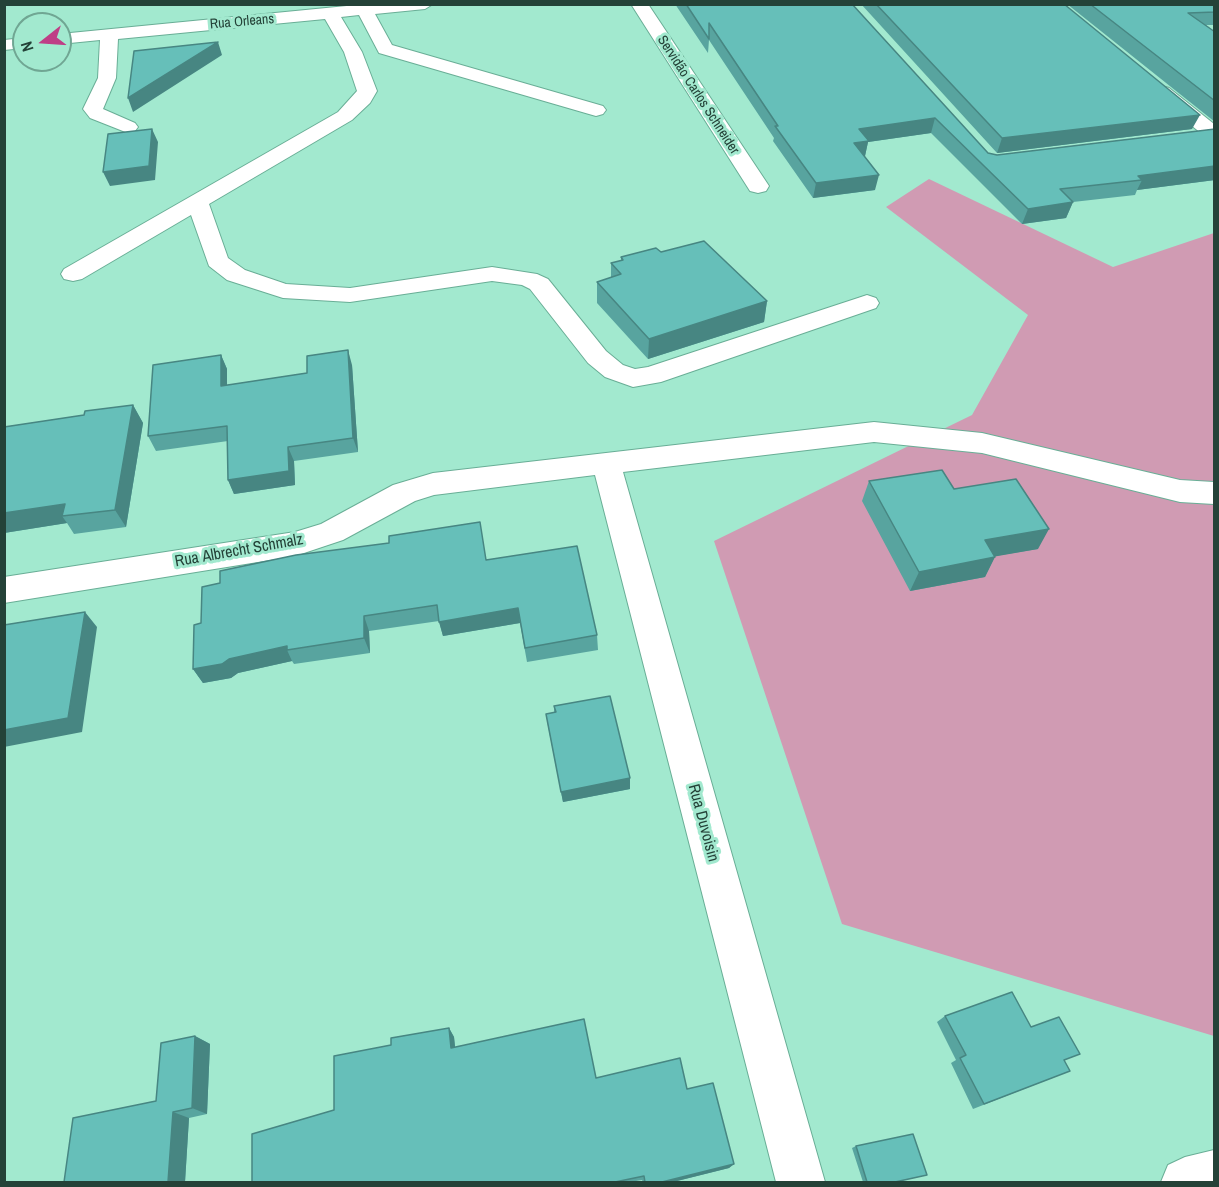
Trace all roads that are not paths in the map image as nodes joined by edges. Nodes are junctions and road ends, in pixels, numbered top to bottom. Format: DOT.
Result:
graph roads {
  1 [pos="425,4"];
  2 [pos="639,4"];
  3 [pos="365,10"];
  4 [pos="330,14"];
  5 [pos="109,35"];
  6 [pos="72,38"];
  7 [pos="385,49"];
  8 [pos="353,52"];
  9 [pos="1151,84"];
  10 [pos="596,110"];
  11 [pos="128,127"];
  12 [pos="1215,135"];
  13 [pos="1191,138"];
  14 [pos="758,186"];
  15 [pos="198,204"];
  16 [pos="73,274"];
  17 [pos="867,303"];
  18 [pos="606,463"];
  19 [pos="1215,493"];
  20 [pos="4,590"];
  21 [pos="1215,1175"];
  22 [pos="801,1182"];
  23 [pos="1185,1182"];
  1 -- 3 [label="street, Rua Orleans"];
  2 -- 14 [label="street, Servidão Carlos Schneider"];
  3 -- 4 [label="street, Rua Orleans"];
  3 -- 7 [label="street"];
  4 -- 5 [label="street, Rua Orleans"];
  4 -- 8 [label="street"];
  5 -- 6 [label="street, Rua Orleans"];
  5 -- 11 [label="street"];
  7 -- 8 [label="street"];
  7 -- 10 [label="street"];
  8 -- 15 [label="street"];
  9 -- 12 [label="street"];
  12 -- 13 [label="street"];
  15 -- 16 [label="street"];
  15 -- 17 [label="street"];
  18 -- 19 [label="street, Rua Albrecht Schmalz"];
  18 -- 20 [label="street, Rua Albrecht Schmalz"];
  18 -- 22 [label="street, Rua Duvoisin"];
  21 -- 23 [label="street"];
}
